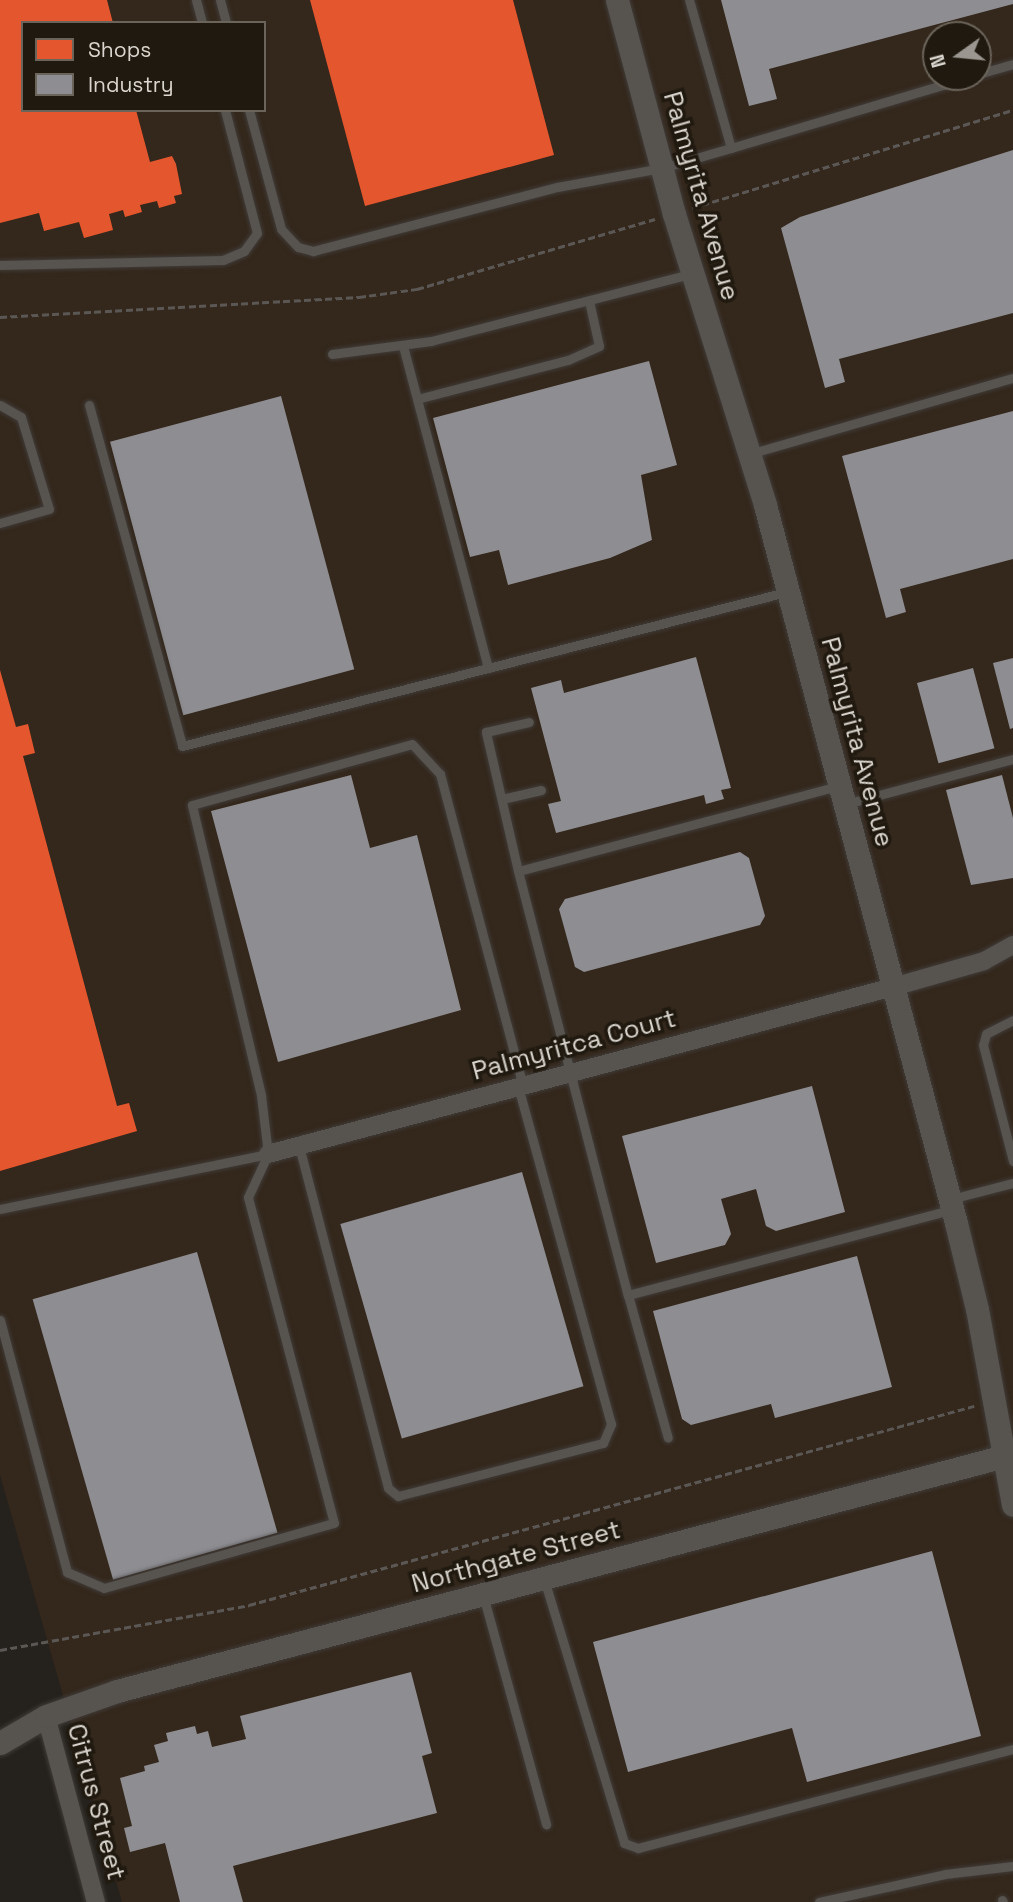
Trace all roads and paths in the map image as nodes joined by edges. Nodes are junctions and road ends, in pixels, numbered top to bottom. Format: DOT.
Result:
graph roads {
  1 [pos="195,0"];
  2 [pos="220,0"];
  3 [pos="617,0"];
  4 [pos="689,0"];
  5 [pos="201,21"];
  6 [pos="225,21"];
  7 [pos="1013,64"];
  8 [pos="992,70"];
  9 [pos="922,91"];
  10 [pos="1013,110"];
  11 [pos="226,112"];
  12 [pos="250,112"];
  13 [pos="731,148"];
  14 [pos="662,168"];
  15 [pos="674,214"];
  16 [pos="0,265"];
  17 [pos="693,274"];
  18 [pos="589,301"];
  19 [pos="0,317"];
  20 [pos="403,346"];
  21 [pos="332,354"];
  22 [pos="1013,378"];
  23 [pos="417,399"];
  24 [pos="0,405"];
  25 [pos="89,405"];
  26 [pos="749,454"];
  27 [pos="0,523"];
  28 [pos="788,592"];
  29 [pos="488,668"];
  30 [pos="529,722"];
  31 [pos="1013,759"];
  32 [pos="541,790"];
  33 [pos="842,795"];
  34 [pos="502,799"];
  35 [pos="518,871"];
  36 [pos="1013,945"];
  37 [pos="893,987"];
  38 [pos="1013,1020"];
  39 [pos="570,1073"];
  40 [pos="521,1086"];
  41 [pos="299,1146"];
  42 [pos="268,1154"];
  43 [pos="1013,1161"];
  44 [pos="1013,1182"];
  45 [pos="951,1204"];
  46 [pos="0,1209"];
  47 [pos="628,1295"];
  48 [pos="0,1321"];
  49 [pos="992,1401"];
  50 [pos="668,1438"];
  51 [pos="1001,1457"];
  52 [pos="1013,1505"];
  53 [pos="544,1579"];
  54 [pos="483,1595"];
  55 [pos="0,1650"];
  56 [pos="46,1716"];
  57 [pos="0,1743"];
  58 [pos="1013,1749"];
  59 [pos="546,1824"];
  60 [pos="1013,1866"];
  61 [pos="96,1902"];
  62 [pos="819,1902"];
  1 -- 5 [label="lane"];
  2 -- 6 [label="lane"];
  3 -- 14 [label="street, Palmyrita Avenue"];
  4 -- 13 [label="lane"];
  7 -- 8 [label="lane"];
  9 -- 13 [label="lane"];
  10 -- 15 [label="path"];
  11 -- 16 [label="lane"];
  12 -- 14 [label="lane"];
  13 -- 14 [label="lane"];
  14 -- 15 [label="street, Palmyrita Avenue"];
  15 -- 17 [label="street, Palmyrita Avenue"];
  15 -- 19 [label="path"];
  17 -- 18 [label="lane"];
  17 -- 26 [label="street, Palmyrita Avenue"];
  18 -- 20 [label="lane"];
  18 -- 23 [label="lane"];
  20 -- 21 [label="lane"];
  20 -- 23 [label="lane"];
  22 -- 26 [label="lane"];
  23 -- 29 [label="lane"];
  24 -- 27 [label="lane"];
  25 -- 29 [label="lane"];
  26 -- 28 [label="street, Palmyrita Avenue"];
  28 -- 29 [label="lane"];
  28 -- 33 [label="street, Palmyrita Avenue"];
  30 -- 34 [label="lane"];
  31 -- 33 [label="lane"];
  32 -- 34 [label="lane"];
  33 -- 35 [label="lane"];
  33 -- 37 [label="street, Palmyrita Avenue"];
  34 -- 35 [label="lane"];
  35 -- 39 [label="lane"];
  36 -- 37 [label="street"];
  37 -- 39 [label="street, Palmyritca Court"];
  37 -- 45 [label="street, Palmyrita Avenue"];
  38 -- 43 [label="lane"];
  39 -- 40 [label="street, Palmyritca Court"];
  39 -- 47 [label="lane"];
  40 -- 41 [label="street, Palmyritca Court"];
  40 -- 41 [label="lane"];
  40 -- 42 [label="lane"];
  41 -- 42 [label="street, Palmyritca Court"];
  42 -- 46 [label="lane"];
  42 -- 48 [label="lane"];
  44 -- 45 [label="lane"];
  45 -- 47 [label="lane"];
  45 -- 49 [label="street, Palmyrita Avenue"];
  47 -- 50 [label="lane"];
  49 -- 51 [label="street, Palmyrita Avenue"];
  49 -- 55 [label="path"];
  51 -- 52 [label="street, Palmyrita Avenue"];
  51 -- 53 [label="street, Northgate Street"];
  53 -- 54 [label="street, Northgate Street"];
  53 -- 58 [label="lane"];
  54 -- 56 [label="street, Northgate Street"];
  54 -- 59 [label="lane"];
  56 -- 57 [label="street, Northgate Street"];
  56 -- 61 [label="street, Citrus Street"];
  60 -- 62 [label="lane"];
}
